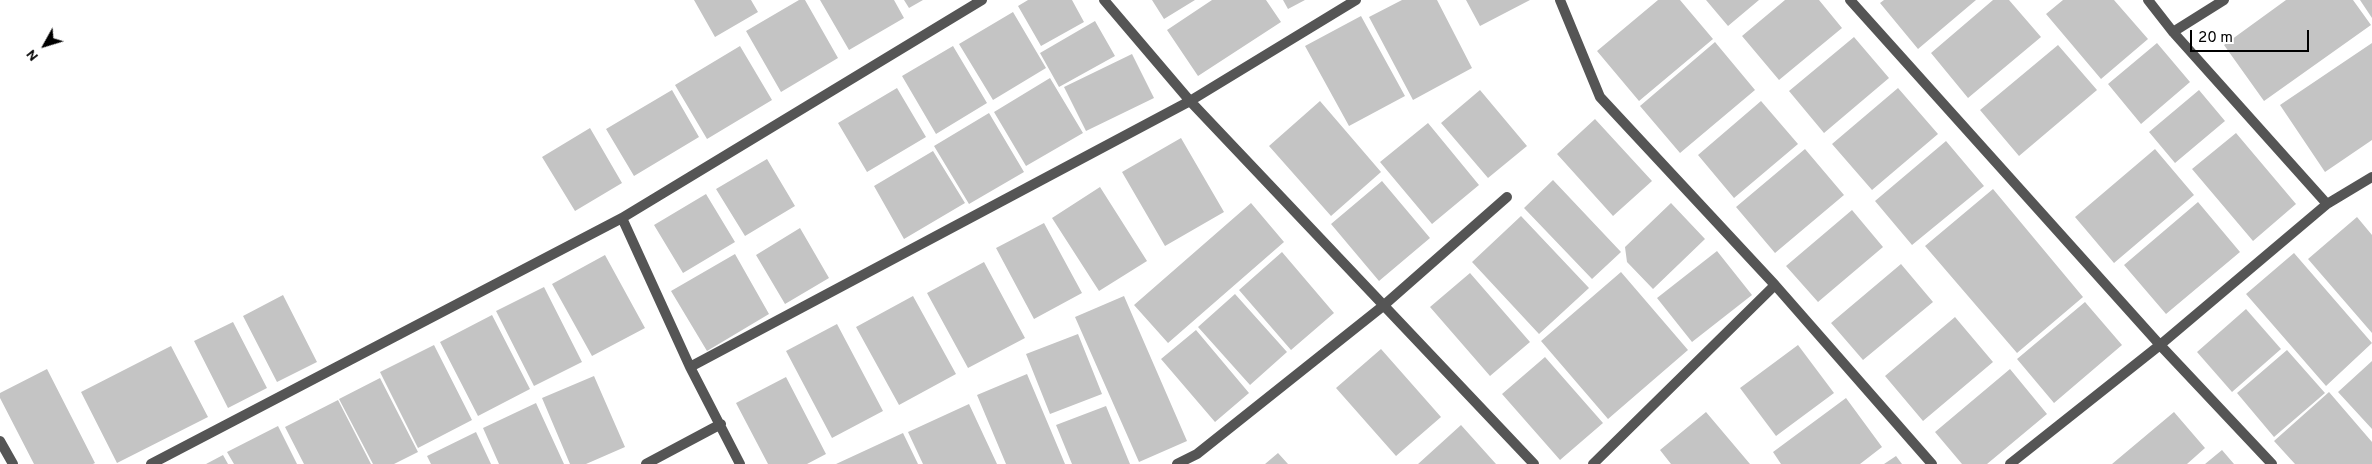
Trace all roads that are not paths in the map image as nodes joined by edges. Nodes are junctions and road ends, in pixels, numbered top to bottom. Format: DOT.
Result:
graph roads {
  1 [pos="982,0"];
  2 [pos="1104,0"];
  3 [pos="1356,0"];
  4 [pos="1560,0"];
  5 [pos="1850,0"];
  6 [pos="2148,0"];
  7 [pos="2224,0"];
  8 [pos="2173,32"];
  9 [pos="1190,101"];
  10 [pos="2372,177"];
  11 [pos="1506,197"];
  12 [pos="2327,204"];
  13 [pos="622,218"];
  14 [pos="1775,285"];
  15 [pos="1383,306"];
  16 [pos="2160,344"];
  17 [pos="690,367"];
  18 [pos="721,424"];
  19 [pos="0,440"];
  20 [pos="13,464"];
  21 [pos="151,464"];
  22 [pos="646,464"];
  23 [pos="740,464"];
  24 [pos="1177,464"];
  25 [pos="1534,464"];
  26 [pos="1593,464"];
  27 [pos="1932,464"];
  28 [pos="2010,464"];
  29 [pos="2272,464"];
  1 -- 13 [label="street"];
  2 -- 9 [label="street"];
  3 -- 9 [label="street"];
  4 -- 14 [label="street"];
  5 -- 16 [label="street"];
  6 -- 8 [label="street"];
  7 -- 8 [label="street"];
  8 -- 12 [label="street"];
  9 -- 15 [label="street"];
  9 -- 17 [label="street"];
  10 -- 12 [label="street"];
  11 -- 15 [label="street"];
  12 -- 16 [label="street"];
  13 -- 17 [label="street"];
  13 -- 21 [label="street"];
  14 -- 26 [label="street"];
  14 -- 27 [label="street"];
  15 -- 24 [label="street"];
  15 -- 25 [label="street"];
  16 -- 28 [label="street"];
  16 -- 29 [label="street"];
  17 -- 18 [label="street"];
  18 -- 22 [label="street"];
  18 -- 23 [label="street"];
  19 -- 20 [label="street"];
}
